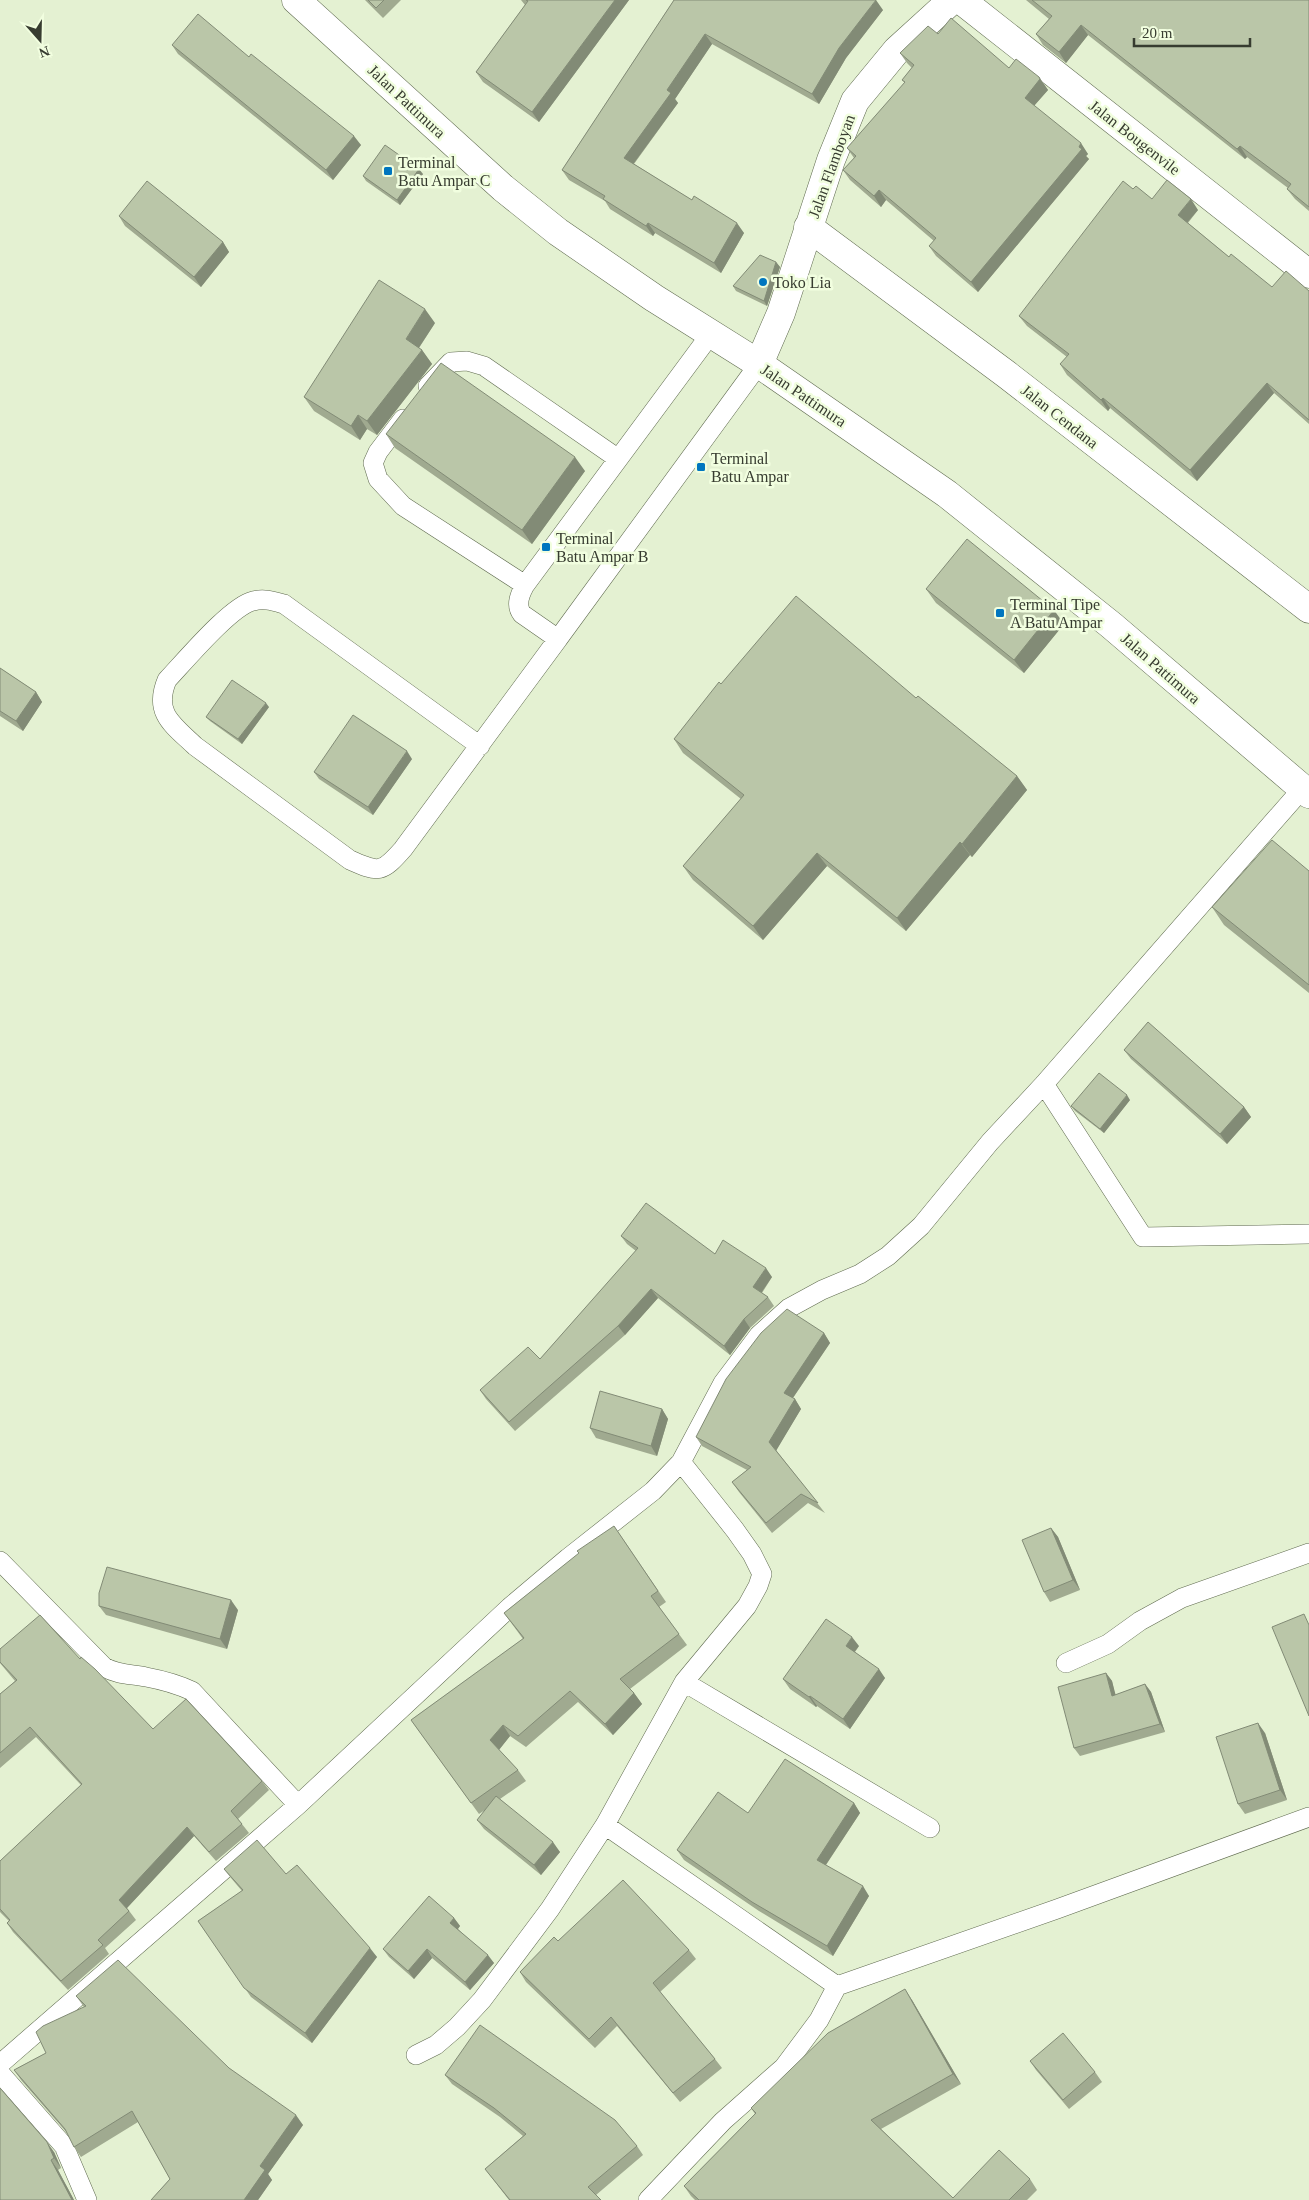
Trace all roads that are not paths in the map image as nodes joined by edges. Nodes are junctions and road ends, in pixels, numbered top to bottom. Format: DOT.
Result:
graph roads {
  1 [pos="296,0"];
  2 [pos="952,0"];
  3 [pos="961,0"];
  4 [pos="808,228"];
  5 [pos="1309,274"];
  6 [pos="710,335"];
  7 [pos="759,364"];
  8 [pos="617,458"];
  9 [pos="525,585"];
  10 [pos="1309,609"];
  11 [pos="558,639"];
  12 [pos="480,746"];
  13 [pos="1306,792"];
  14 [pos="1044,1084"];
  15 [pos="1309,1234"];
  16 [pos="681,1462"];
  17 [pos="1309,1553"];
  18 [pos="0,1561"];
  19 [pos="1066,1663"];
  20 [pos="684,1682"];
  21 [pos="298,1805"];
  22 [pos="1309,1817"];
  23 [pos="605,1826"];
  24 [pos="930,1828"];
  25 [pos="837,1986"];
  26 [pos="416,2055"];
  27 [pos="0,2064"];
  28 [pos="0,2073"];
  29 [pos="86,2200"];
  30 [pos="648,2200"];
  1 -- 6 [label="street, Jalan Pattimura"];
  2 -- 4 [label="street, Jalan Flamboyan"];
  3 -- 5 [label="street, Jalan Bougenvile"];
  4 -- 7 [label="street, Jalan Flamboyan"];
  4 -- 10 [label="street, Jalan Cendana"];
  6 -- 7 [label="street, Jalan Pattimura"];
  6 -- 8 [label="lane"];
  7 -- 11 [label="lane"];
  7 -- 13 [label="street, Jalan Pattimura"];
  8 -- 9 [label="lane"];
  8 -- 9 [label="lane"];
  9 -- 11 [label="lane"];
  11 -- 12 [label="lane"];
  12 -- 12 [label="lane"];
  13 -- 14 [label="lane"];
  14 -- 15 [label="lane"];
  14 -- 16 [label="lane"];
  16 -- 20 [label="lane"];
  16 -- 21 [label="lane"];
  17 -- 19 [label="lane"];
  18 -- 21 [label="lane"];
  20 -- 23 [label="lane"];
  20 -- 24 [label="lane"];
  21 -- 27 [label="lane"];
  22 -- 25 [label="lane"];
  23 -- 25 [label="lane"];
  23 -- 26 [label="lane"];
  25 -- 30 [label="lane"];
  28 -- 29 [label="lane"];
}
